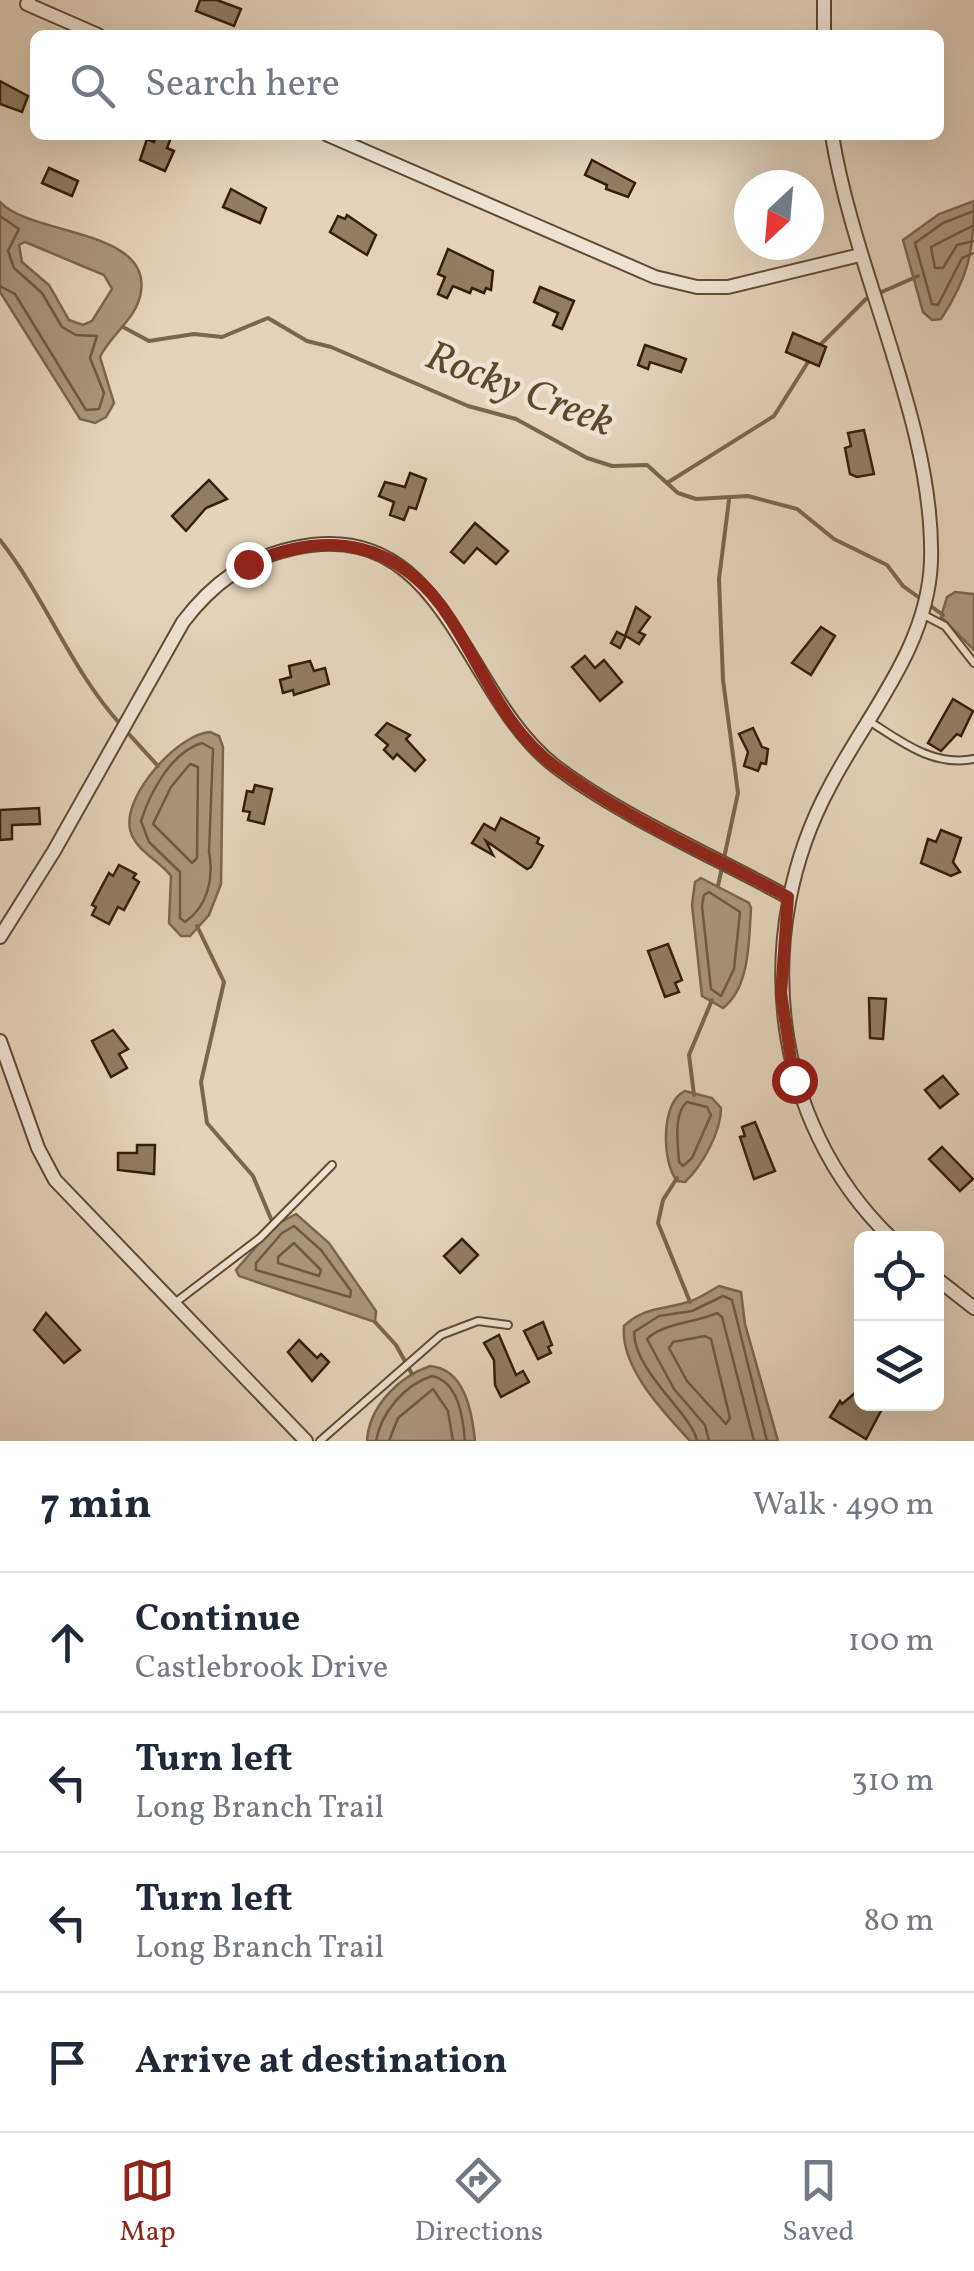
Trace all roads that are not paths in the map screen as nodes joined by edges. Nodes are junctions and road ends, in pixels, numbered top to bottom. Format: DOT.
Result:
graph roads {
  1 [pos="29,0"];
  2 [pos="824,0"];
  3 [pos="87,30"];
  4 [pos="824,30"];
  5 [pos="340,140"];
  6 [pos="833,140"];
  7 [pos="860,254"];
  8 [pos="922,614"];
  9 [pos="974,663"];
  10 [pos="868,721"];
  11 [pos="974,759"];
  12 [pos="788,897"];
  13 [pos="0,936"];
  14 [pos="0,1041"];
  15 [pos="332,1165"];
  16 [pos="884,1231"];
  17 [pos="944,1284"];
  18 [pos="175,1304"];
  19 [pos="974,1307"];
  20 [pos="508,1325"];
  21 [pos="306,1441"];
  22 [pos="320,1441"];
  1 -- 3 [label="street"];
  2 -- 4 [label="street"];
  5 -- 7 [label="street"];
  6 -- 7 [label="street"];
  7 -- 8 [label="street"];
  8 -- 9 [label="lane"];
  8 -- 10 [label="street"];
  10 -- 11 [label="lane"];
  10 -- 12 [label="street"];
  12 -- 13 [label="street"];
  12 -- 16 [label="street"];
  14 -- 18 [label="street"];
  15 -- 18 [label="lane"];
  17 -- 19 [label="street"];
  18 -- 21 [label="street"];
  20 -- 22 [label="lane"];
}
